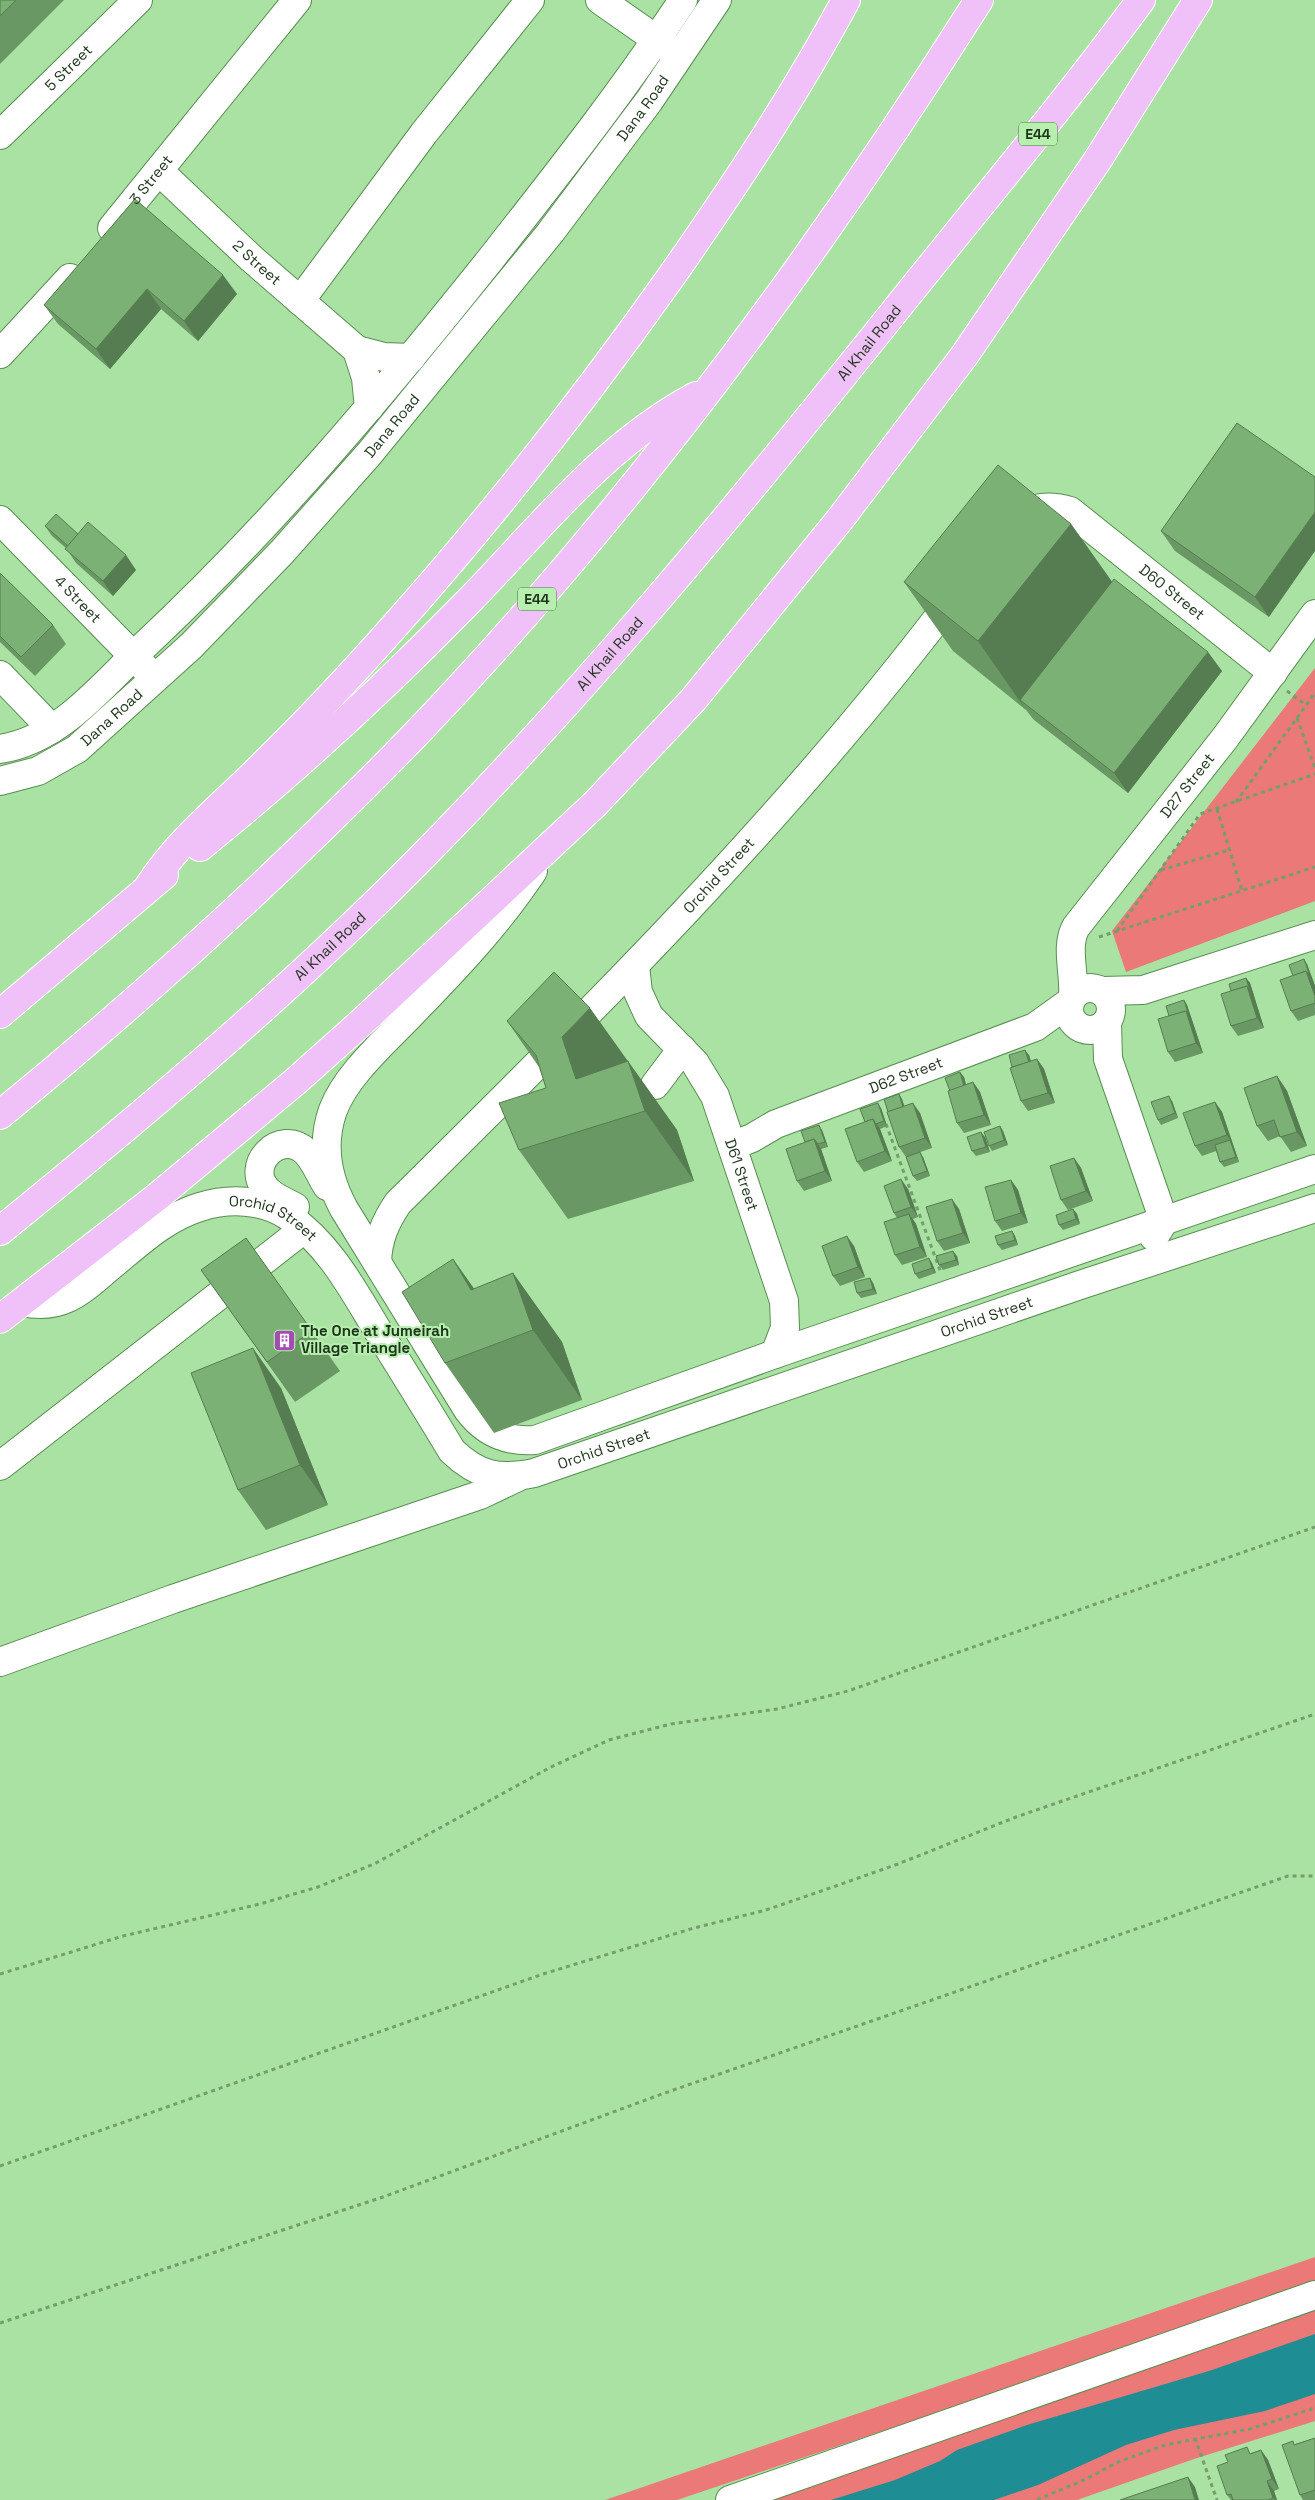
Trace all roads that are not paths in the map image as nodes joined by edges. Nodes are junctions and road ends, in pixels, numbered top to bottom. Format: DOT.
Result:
graph roads {
  1 [pos="138,0"];
  2 [pos="297,0"];
  3 [pos="530,0"];
  4 [pos="600,0"];
  5 [pos="683,0"];
  6 [pos="718,0"];
  7 [pos="846,0"];
  8 [pos="979,0"];
  9 [pos="1141,0"];
  10 [pos="1198,0"];
  11 [pos="655,39"];
  12 [pos="681,56"];
  13 [pos="0,135"];
  14 [pos="159,171"];
  15 [pos="300,302"];
  16 [pos="357,350"];
  17 [pos="0,354"];
  18 [pos="411,358"];
  19 [pos="708,390"];
  20 [pos="370,408"];
  21 [pos="0,520"];
  22 [pos="1000,534"];
  23 [pos="971,573"];
  24 [pos="1315,614"];
  25 [pos="133,656"];
  26 [pos="1273,673"];
  27 [pos="0,675"];
  28 [pos="156,680"];
  29 [pos="52,730"];
  30 [pos="0,749"];
  31 [pos="0,781"];
  32 [pos="546,852"];
  33 [pos="150,886"];
  34 [pos="1315,935"];
  35 [pos="635,966"];
  36 [pos="599,1004"];
  37 [pos="1091,1009"];
  38 [pos="0,1014"];
  39 [pos="649,1016"];
  40 [pos="682,1049"];
  41 [pos="654,1085"];
  42 [pos="0,1115"];
  43 [pos="730,1138"];
  44 [pos="1315,1169"];
  45 [pos="1315,1208"];
  46 [pos="344,1209"];
  47 [pos="1164,1220"];
  48 [pos="304,1229"];
  49 [pos="0,1231"];
  50 [pos="376,1262"];
  51 [pos="336,1263"];
  52 [pos="1080,1285"];
  53 [pos="23,1302"];
  54 [pos="0,1319"];
  55 [pos="776,1354"];
  56 [pos="452,1451"];
  57 [pos="0,1466"];
  58 [pos="519,1476"];
  59 [pos="439,1508"];
  60 [pos="0,1662"];
  61 [pos="1315,2295"];
  62 [pos="730,2500"];
  1 -- 13 [label="street, 5 Street"];
  2 -- 14 [label="street, 3 Street"];
  3 -- 15 [label="street"];
  4 -- 11 [label="street"];
  5 -- 11 [label="street, Dana Road"];
  6 -- 12 [label="street, Dana Road"];
  7 -- 33 [label="highway"];
  8 -- 19 [label="highway, E44"];
  9 -- 49 [label="highway, Al Khail Road / E44"];
  10 -- 32 [label="highway"];
  11 -- 12 [label="street"];
  11 -- 18 [label="street, Dana Road"];
  12 -- 28 [label="street, Dana Road"];
  14 -- 15 [label="street, 2 Street"];
  14 -- 17 [label="street, 3 Street"];
  15 -- 16 [label="street, 2 Street"];
  16 -- 18 [label="street, 2 Street"];
  16 -- 20 [label="street"];
  18 -- 20 [label="street, Dana Road"];
  19 -- 33 [label="highway"];
  19 -- 42 [label="highway, E44"];
  20 -- 25 [label="street, Dana Road"];
  21 -- 25 [label="street, 4 Street"];
  22 -- 26 [label="street, D60 Street"];
  23 -- 35 [label="street, Orchid Street"];
  24 -- 26 [label="street, D27 Street"];
  25 -- 28 [label="street, 4 Street"];
  25 -- 29 [label="street, Dana Road"];
  26 -- 37 [label="street, D27 Street"];
  27 -- 29 [label="street"];
  28 -- 31 [label="street, Dana Road"];
  29 -- 30 [label="street, Dana Road"];
  32 -- 46 [label="street, Orchid Street"];
  32 -- 53 [label="highway"];
  33 -- 38 [label="highway"];
  34 -- 37 [label="street"];
  35 -- 36 [label="street, Orchid Street"];
  35 -- 39 [label="street, D61 Street"];
  36 -- 39 [label="street, D61 Street"];
  36 -- 50 [label="street, Orchid Street"];
  37 -- 43 [label="street, D62 Street"];
  37 -- 47 [label="street"];
  39 -- 40 [label="street, D61 Street"];
  40 -- 41 [label="street"];
  40 -- 43 [label="street, D61 Street"];
  43 -- 55 [label="street, D61 Street"];
  44 -- 47 [label="street, Orchid Street"];
  45 -- 52 [label="street, Orchid Street"];
  46 -- 50 [label="street, Orchid Street"];
  46 -- 51 [label="street"];
  47 -- 52 [label="street"];
  47 -- 55 [label="street, Orchid Street"];
  48 -- 51 [label="street, Orchid Street"];
  48 -- 53 [label="street, Orchid Street"];
  48 -- 57 [label="street"];
  50 -- 55 [label="street, Orchid Street"];
  51 -- 56 [label="street, Orchid Street"];
  52 -- 58 [label="street, Orchid Street"];
  53 -- 54 [label="highway"];
  56 -- 58 [label="street, Orchid Street"];
  56 -- 59 [label="street"];
  58 -- 59 [label="street"];
  59 -- 60 [label="street"];
  61 -- 62 [label="street"];
}
